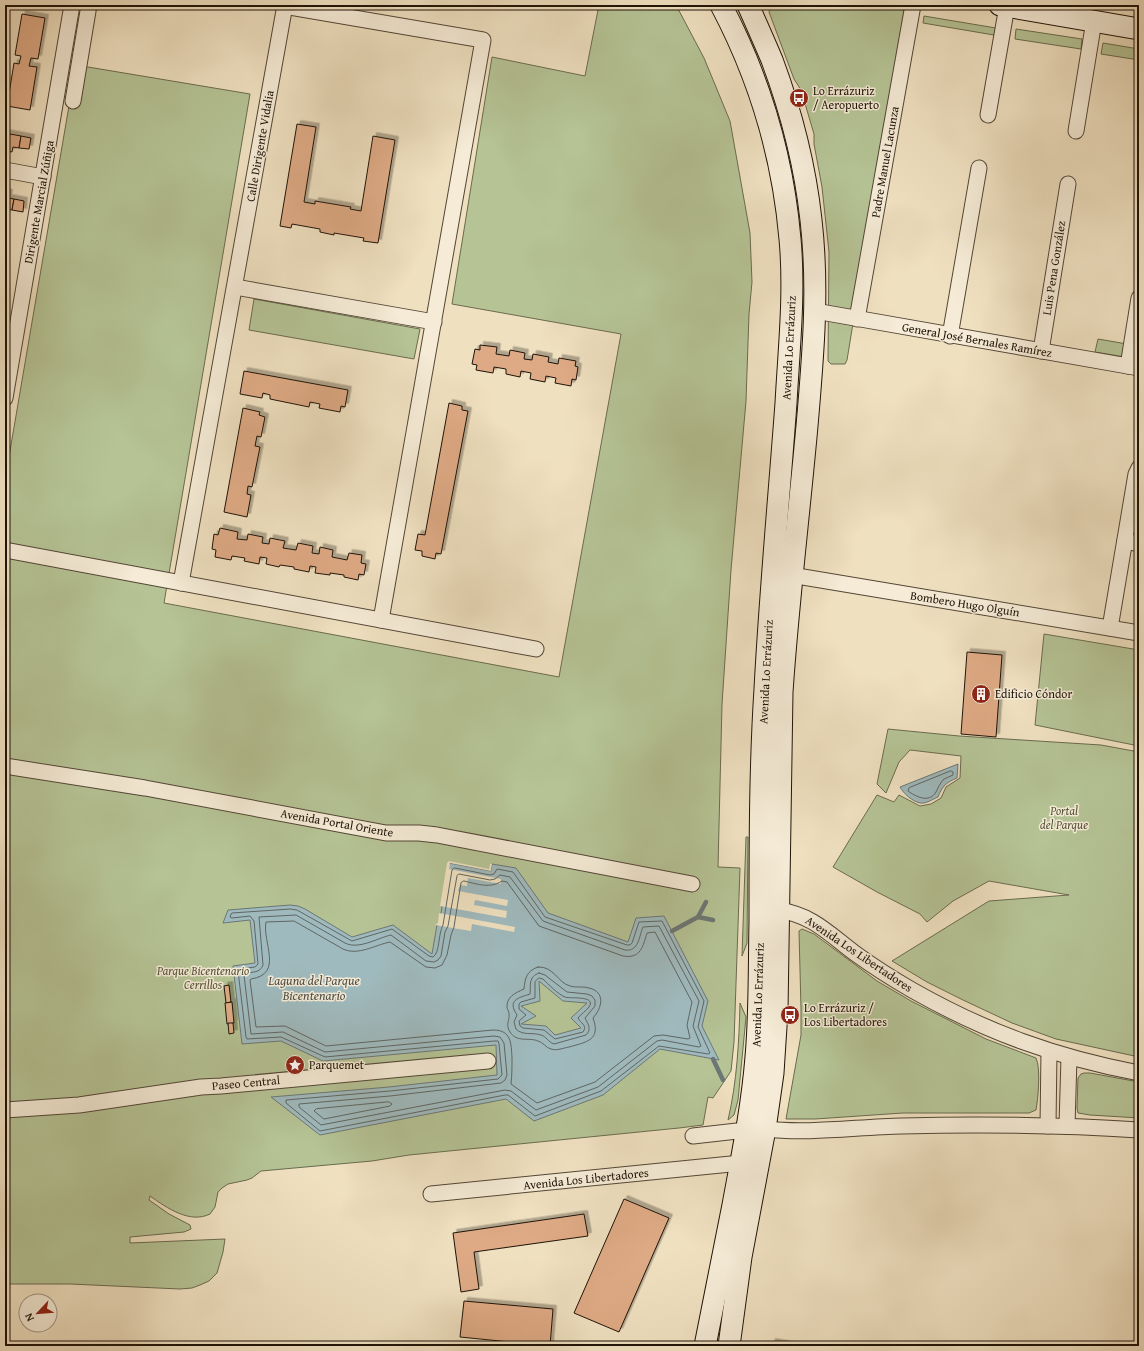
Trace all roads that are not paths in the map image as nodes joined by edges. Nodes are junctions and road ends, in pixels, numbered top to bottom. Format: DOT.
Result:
graph roads {
  1 [pos="72,5"];
  2 [pos="89,5"];
  3 [pos="748,5"];
  4 [pos="913,5"];
  5 [pos="284,6"];
  6 [pos="1003,6"];
  7 [pos="725,7"];
  8 [pos="1094,21"];
  9 [pos="1139,29"];
  10 [pos="73,101"];
  11 [pos="988,115"];
  12 [pos="1076,131"];
  13 [pos="979,168"];
  14 [pos="5,170"];
  15 [pos="43,177"];
  16 [pos="1068,184"];
  17 [pos="235,287"];
  18 [pos="1139,298"];
  19 [pos="815,311"];
  20 [pos="857,319"];
  21 [pos="434,322"];
  22 [pos="950,336"];
  23 [pos="1041,351"];
  24 [pos="1134,367"];
  25 [pos="5,398"];
  26 [pos="1139,468"];
  27 [pos="1132,542"];
  28 [pos="5,550"];
  29 [pos="791,575"];
  30 [pos="181,584"];
  31 [pos="381,620"];
  32 [pos="1110,628"];
  33 [pos="1139,633"];
  34 [pos="536,649"];
  35 [pos="5,766"];
  36 [pos="692,884"];
  37 [pos="778,910"];
  38 [pos="1049,1051"];
  39 [pos="1069,1057"];
  40 [pos="488,1061"];
  41 [pos="1139,1073"];
  42 [pos="5,1110"];
  43 [pos="1048,1126"];
  44 [pos="1067,1126"];
  45 [pos="756,1130"];
  46 [pos="1139,1130"];
  47 [pos="694,1136"];
  48 [pos="741,1163"];
  49 [pos="431,1194"];
  50 [pos="705,1346"];
  51 [pos="729,1346"];
  1 -- 15 [label="street, Dirigente Marcial Zúñiga"];
  2 -- 10 [label="street"];
  3 -- 19 [label="main road, Avenida Lo Errázuriz"];
  4 -- 20 [label="street, Padre Manuel Lacunza"];
  5 -- 17 [label="street, Calle Dirigente Vidalia"];
  5 -- 21 [label="street"];
  6 -- 8 [label="main road"];
  6 -- 11 [label="street"];
  7 -- 45 [label="main road, Avenida Lo Errázuriz"];
  8 -- 9 [label="main road"];
  8 -- 12 [label="street"];
  13 -- 22 [label="street"];
  14 -- 15 [label="street"];
  15 -- 25 [label="street, Dirigente Marcial Zúñiga"];
  16 -- 23 [label="street, Luis Pena González"];
  17 -- 21 [label="street"];
  17 -- 30 [label="street, Calle Dirigente Vidalia"];
  18 -- 24 [label="street"];
  19 -- 20 [label="street, General José Bernales Ramírez"];
  19 -- 29 [label="main road, Avenida Lo Errázuriz"];
  20 -- 22 [label="street, General José Bernales Ramírez"];
  21 -- 31 [label="street"];
  22 -- 23 [label="street, General José Bernales Ramírez"];
  23 -- 24 [label="street, General José Bernales Ramírez"];
  26 -- 27 [label="street"];
  27 -- 32 [label="street"];
  28 -- 30 [label="street"];
  29 -- 32 [label="street, Bombero Hugo Olguín"];
  29 -- 37 [label="main road, Avenida Lo Errázuriz"];
  30 -- 31 [label="street"];
  31 -- 34 [label="street"];
  32 -- 33 [label="street, Bombero Hugo Olguín"];
  35 -- 36 [label="street, Avenida Portal Oriente"];
  37 -- 38 [label="street, Avenida Los Libertadores"];
  37 -- 45 [label="main road, Avenida Lo Errázuriz"];
  38 -- 39 [label="street, Avenida Los Libertadores"];
  38 -- 43 [label="street"];
  39 -- 41 [label="street, Avenida Los Libertadores"];
  39 -- 44 [label="street"];
  40 -- 42 [label="street, Paseo Central"];
  43 -- 44 [label="street"];
  43 -- 45 [label="street"];
  44 -- 46 [label="street"];
  45 -- 47 [label="street"];
  45 -- 48 [label="main road, Avenida Lo Errázuriz"];
  45 -- 51 [label="main road, Avenida Lo Errázuriz"];
  48 -- 49 [label="street, Avenida Los Libertadores"];
  48 -- 50 [label="main road, Avenida Lo Errázuriz"];
}
